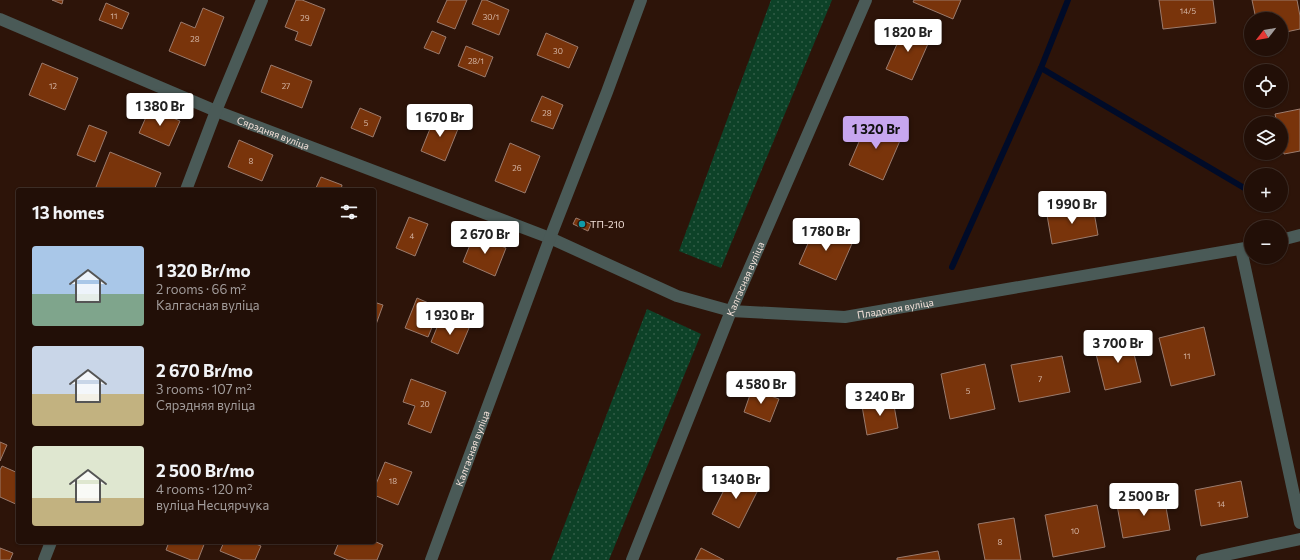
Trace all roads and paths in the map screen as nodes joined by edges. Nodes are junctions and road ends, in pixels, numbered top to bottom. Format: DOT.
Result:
graph roads {
  1 [pos="262,0"];
  2 [pos="641,0"];
  3 [pos="866,0"];
  4 [pos="0,19"];
  5 [pos="216,111"];
  6 [pos="187,188"];
  7 [pos="1300,235"];
  8 [pos="550,238"];
  9 [pos="1288,238"];
  10 [pos="1244,248"];
  11 [pos="1249,264"];
  12 [pos="731,311"];
  13 [pos="1300,523"];
  14 [pos="1300,539"];
  15 [pos="50,544"];
  16 [pos="44,560"];
  17 [pos="431,560"];
  18 [pos="632,560"];
  19 [pos="1202,560"];
  1 -- 5 [label="street"];
  2 -- 8 [label="street, Калгасная вуліца"];
  3 -- 12 [label="street, Калгасная вуліца"];
  4 -- 5 [label="street, Сярэдняя вуліца"];
  5 -- 6 [label="street"];
  5 -- 8 [label="street, Сярэдняя вуліца"];
  7 -- 9 [label="street"];
  8 -- 12 [label="street, Пладовая вуліца"];
  8 -- 17 [label="street, Калгасная вуліца"];
  10 -- 12 [label="street, Пладовая вуліца"];
  11 -- 13 [label="street"];
  12 -- 18 [label="street, Калгасная вуліца"];
  14 -- 19 [label="street"];
  15 -- 16 [label="street"];
}
